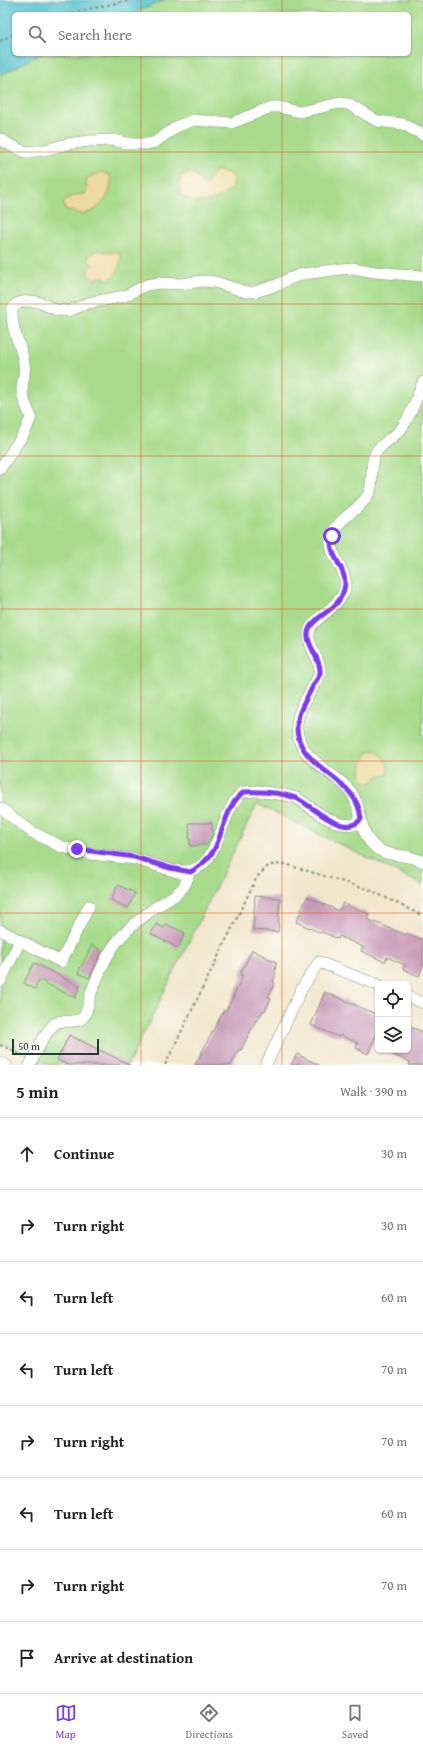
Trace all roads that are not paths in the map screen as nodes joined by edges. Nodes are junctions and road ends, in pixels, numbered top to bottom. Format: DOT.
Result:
graph roads {
  1 [pos="423,134"];
  2 [pos="0,138"];
  3 [pos="423,276"];
  4 [pos="423,382"];
  5 [pos="0,470"];
  6 [pos="0,807"];
  7 [pos="361,819"];
  8 [pos="423,862"];
  9 [pos="89,906"];
  10 [pos="0,930"];
  11 [pos="20,941"];
  12 [pos="0,982"];
  13 [pos="375,984"];
  14 [pos="411,998"];
  15 [pos="423,1003"];
  16 [pos="0,1062"];
  17 [pos="31,1063"];
  18 [pos="6,1065"];
  19 [pos="266,1065"];
  1 -- 2 [label="street"];
  3 -- 5 [label="street"];
  4 -- 7 [label="street"];
  6 -- 7 [label="street"];
  6 -- 17 [label="street"];
  7 -- 8 [label="street"];
  9 -- 11 [label="street"];
  10 -- 11 [label="street"];
  11 -- 12 [label="street"];
  13 -- 19 [label="street"];
  14 -- 15 [label="street"];
  16 -- 18 [label="street"];
}
